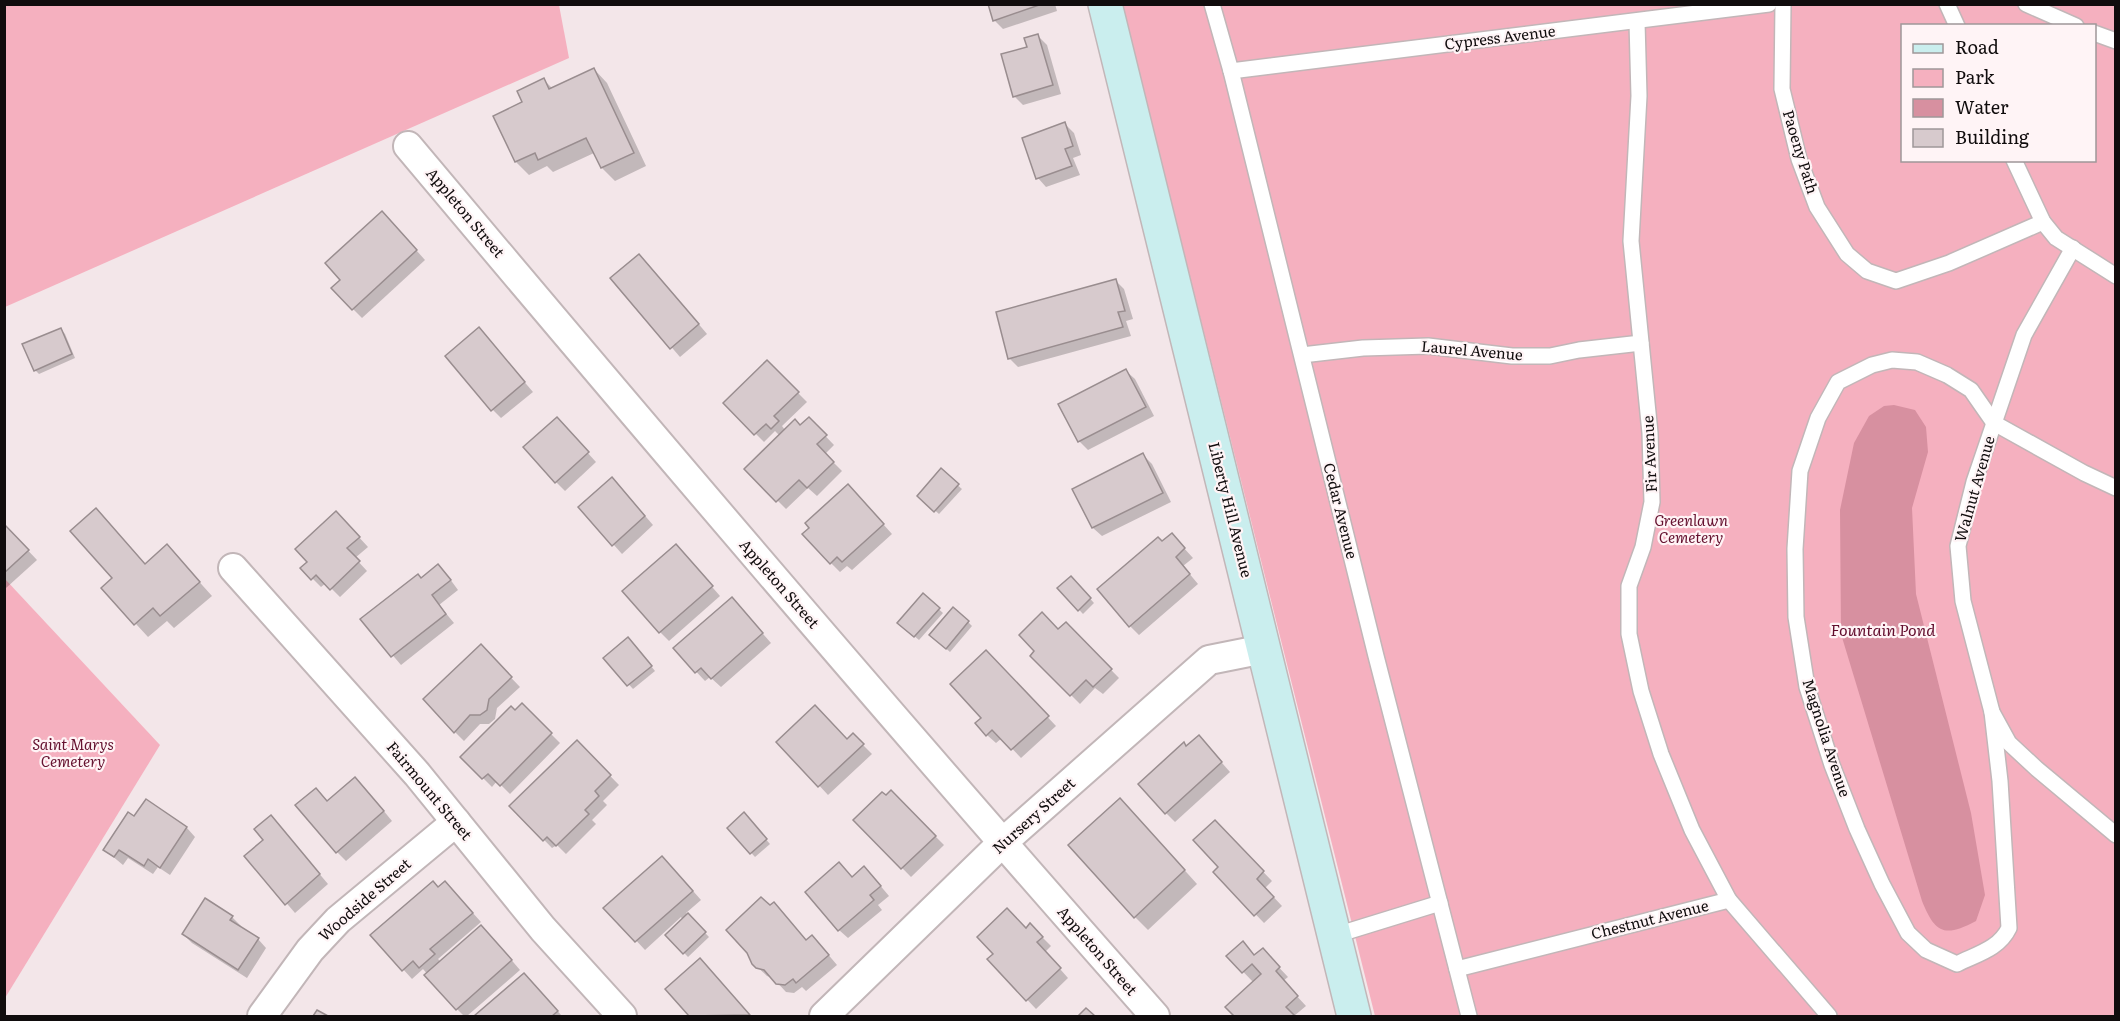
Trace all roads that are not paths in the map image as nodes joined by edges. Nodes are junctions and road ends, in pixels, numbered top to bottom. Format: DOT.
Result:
graph roads {
  1 [pos="1105,4"];
  2 [pos="1212,4"];
  3 [pos="1769,4"];
  4 [pos="1783,4"];
  5 [pos="1947,4"];
  6 [pos="2026,4"];
  7 [pos="1637,22"];
  8 [pos="1957,24"];
  9 [pos="2071,24"];
  10 [pos="2096,34"];
  11 [pos="2115,41"];
  12 [pos="1231,71"];
  13 [pos="408,146"];
  14 [pos="2015,162"];
  15 [pos="2043,222"];
  16 [pos="2073,248"];
  17 [pos="2115,276"];
  18 [pos="1641,343"];
  19 [pos="1302,355"];
  20 [pos="1994,423"];
  21 [pos="2115,488"];
  22 [pos="233,568"];
  23 [pos="1264,649"];
  24 [pos="1992,712"];
  25 [pos="456,822"];
  26 [pos="2115,835"];
  27 [pos="1002,843"];
  28 [pos="1729,900"];
  29 [pos="1440,903"];
  30 [pos="1333,936"];
  31 [pos="1457,969"];
  32 [pos="1820,1014"];
  33 [pos="262,1017"];
  34 [pos="622,1017"];
  35 [pos="824,1017"];
  36 [pos="1155,1017"];
  37 [pos="1354,1017"];
  38 [pos="1469,1017"];
  1 -- 23 [label="main road, Liberty Hill Avenue"];
  2 -- 12 [label="lane, Cedar Avenue"];
  3 -- 7 [label="lane, Cypress Avenue"];
  4 -- 15 [label="lane, Paoeny Path"];
  5 -- 8 [label="lane"];
  6 -- 9 [label="lane"];
  7 -- 12 [label="lane, Cypress Avenue"];
  7 -- 18 [label="lane, Fir Avenue"];
  10 -- 11 [label="lane"];
  12 -- 19 [label="lane, Cedar Avenue"];
  13 -- 27 [label="street, Appleton Street"];
  14 -- 15 [label="lane"];
  15 -- 16 [label="lane"];
  16 -- 17 [label="lane"];
  16 -- 20 [label="lane, Walnut Avenue"];
  18 -- 19 [label="lane, Laurel Avenue"];
  18 -- 28 [label="lane, Fir Avenue"];
  19 -- 29 [label="lane, Cedar Avenue"];
  20 -- 21 [label="lane"];
  20 -- 24 [label="lane, Walnut Avenue"];
  20 -- 24 [label="lane, Magnolia Avenue"];
  22 -- 25 [label="street, Fairmount Street"];
  23 -- 27 [label="street, Nursery Street"];
  23 -- 30 [label="main road, Liberty Hill Avenue"];
  24 -- 26 [label="lane, Walnut Avenue"];
  25 -- 33 [label="street, Woodside Street"];
  25 -- 34 [label="street, Fairmount Street"];
  27 -- 35 [label="street, Nursery Street"];
  27 -- 36 [label="street, Appleton Street"];
  28 -- 31 [label="lane, Chestnut Avenue"];
  28 -- 32 [label="lane, Chestnut Avenue"];
  29 -- 30 [label="lane"];
  29 -- 31 [label="lane, Cedar Avenue"];
  30 -- 37 [label="main road, Liberty Hill Avenue"];
  31 -- 38 [label="lane, Cedar Avenue"];
}
